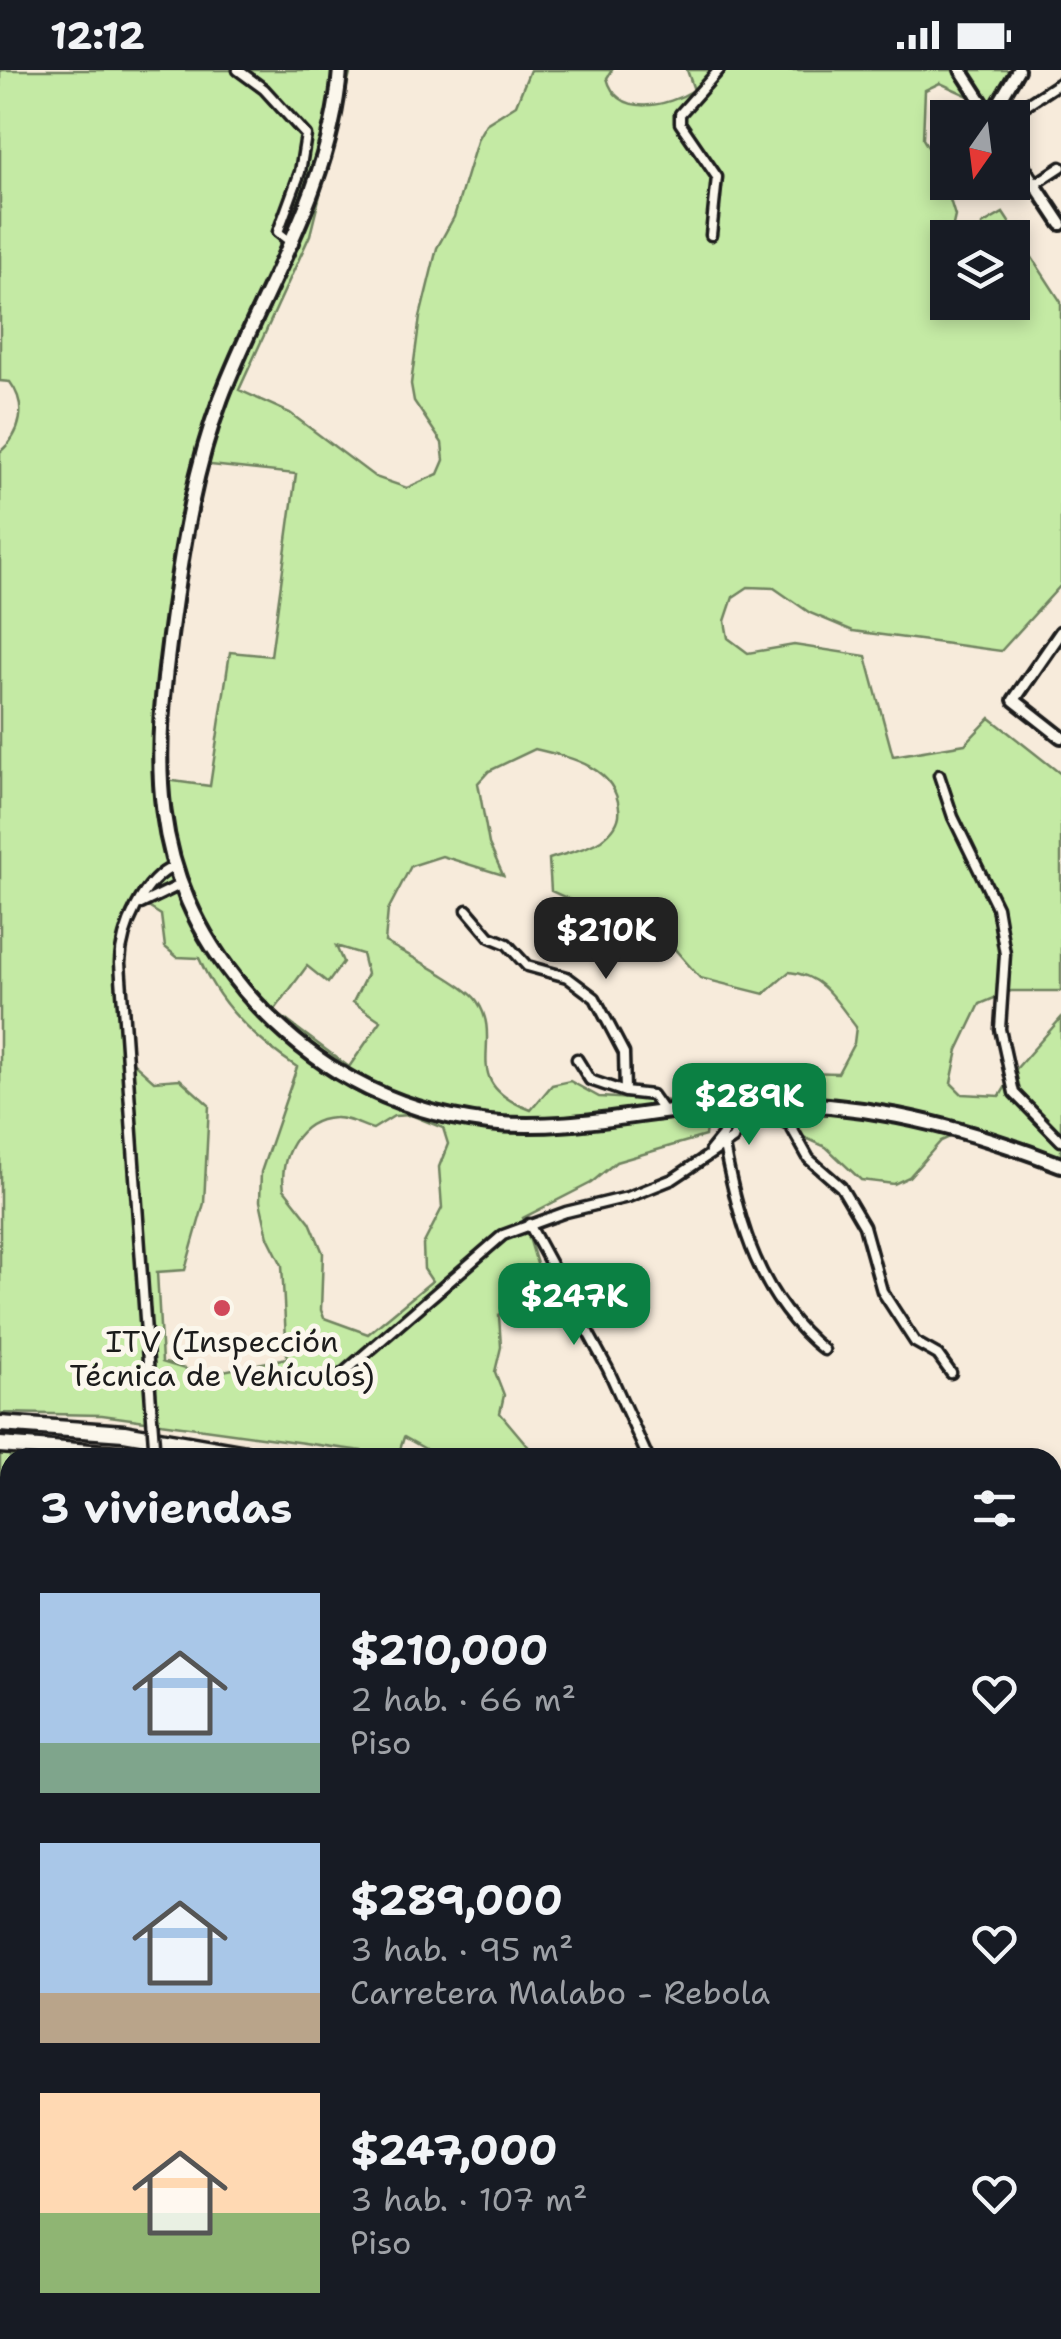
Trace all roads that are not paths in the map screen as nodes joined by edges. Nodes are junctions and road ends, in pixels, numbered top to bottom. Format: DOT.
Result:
graph roads {
  1 [pos="238,70"];
  2 [pos="340,70"];
  3 [pos="719,70"];
  4 [pos="961,70"];
  5 [pos="1018,70"];
  6 [pos="1061,82"];
  7 [pos="980,100"];
  8 [pos="1001,100"];
  9 [pos="1030,102"];
  10 [pos="1061,167"];
  11 [pos="1030,177"];
  12 [pos="1035,184"];
  13 [pos="1061,224"];
  14 [pos="710,236"];
  15 [pos="293,244"];
  16 [pos="1061,632"];
  17 [pos="1061,737"];
  18 [pos="940,775"];
  19 [pos="175,866"];
  20 [pos="183,884"];
  21 [pos="141,904"];
  22 [pos="467,910"];
  23 [pos="577,1059"];
  24 [pos="624,1092"];
  25 [pos="749,1104"];
  26 [pos="726,1105"];
  27 [pos="664,1112"];
  28 [pos="1061,1141"];
  29 [pos="724,1146"];
  30 [pos="707,1154"];
  31 [pos="1061,1165"];
  32 [pos="529,1224"];
  33 [pos="824,1350"];
  34 [pos="950,1372"];
  35 [pos="341,1375"];
  36 [pos="0,1424"];
  37 [pos="0,1444"];
  38 [pos="48,1448"];
  39 [pos="153,1448"];
  40 [pos="210,1448"];
  41 [pos="644,1448"];
  1 -- 15 [label="street"];
  2 -- 15 [label="main road"];
  3 -- 14 [label="street"];
  4 -- 7 [label="street"];
  5 -- 8 [label="street"];
  6 -- 9 [label="street"];
  10 -- 12 [label="street"];
  11 -- 12 [label="street"];
  12 -- 13 [label="street"];
  15 -- 19 [label="main road"];
  16 -- 17 [label="street"];
  18 -- 28 [label="street"];
  19 -- 20 [label="main road"];
  19 -- 21 [label="street"];
  20 -- 21 [label="street"];
  20 -- 27 [label="main road"];
  21 -- 39 [label="street, bridge"];
  22 -- 24 [label="street"];
  23 -- 24 [label="street"];
  24 -- 27 [label="street"];
  25 -- 26 [label="main road"];
  25 -- 29 [label="street"];
  25 -- 31 [label="main road"];
  25 -- 34 [label="street"];
  26 -- 27 [label="main road"];
  26 -- 30 [label="street"];
  29 -- 30 [label="street"];
  29 -- 33 [label="street"];
  30 -- 32 [label="street"];
  32 -- 35 [label="street"];
  32 -- 41 [label="street"];
  36 -- 40 [label="highway"];
  37 -- 38 [label="highway"];
}
